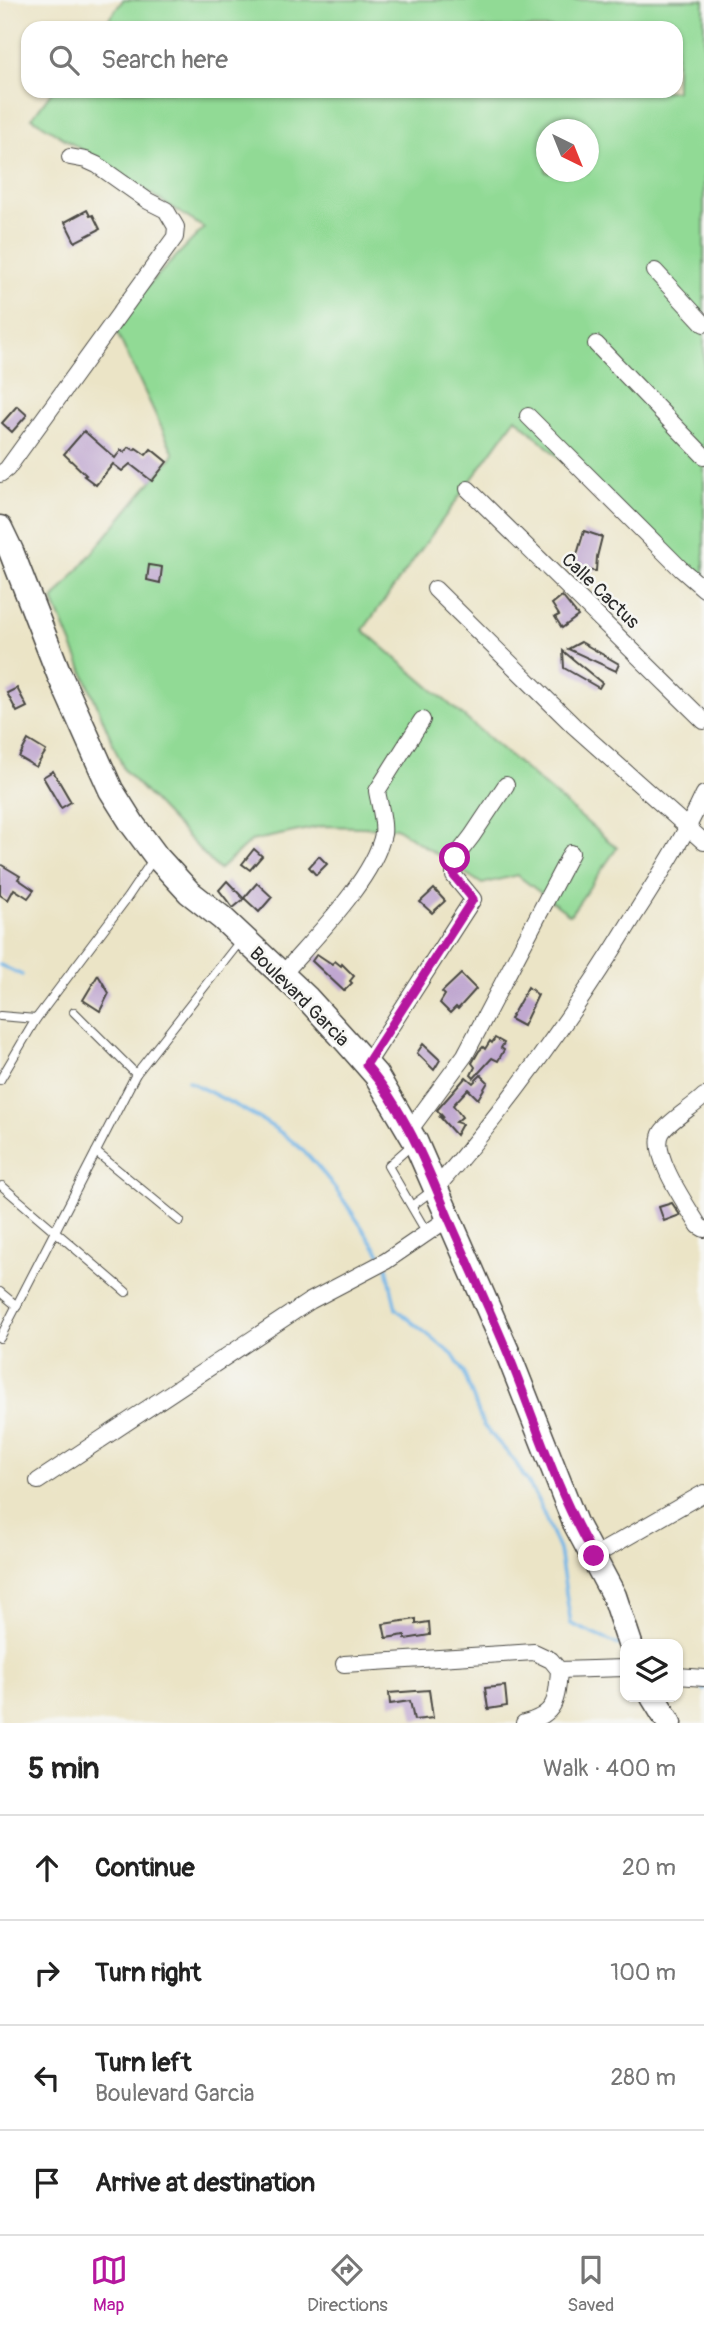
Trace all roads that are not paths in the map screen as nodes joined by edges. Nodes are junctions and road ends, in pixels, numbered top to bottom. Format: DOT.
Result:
graph roads {
  1 [pos="69,157"];
  2 [pos="655,271"];
  3 [pos="704,324"];
  4 [pos="596,344"];
  5 [pos="528,416"];
  6 [pos="704,456"];
  7 [pos="0,474"];
  8 [pos="468,489"];
  9 [pos="0,528"];
  10 [pos="435,589"];
  11 [pos="704,589"];
  12 [pos="422,720"];
  13 [pos="704,721"];
  14 [pos="506,785"];
  15 [pos="704,794"];
  16 [pos="688,830"];
  17 [pos="704,842"];
  18 [pos="571,853"];
  19 [pos="156,856"];
  20 [pos="243,938"];
  21 [pos="282,975"];
  22 [pos="74,1012"];
  23 [pos="0,1016"];
  24 [pos="36,1019"];
  25 [pos="366,1065"];
  26 [pos="136,1074"];
  27 [pos="0,1080"];
  28 [pos="702,1102"];
  29 [pos="412,1136"];
  30 [pos="96,1152"];
  31 [pos="2,1186"];
  32 [pos="437,1187"];
  33 [pos="413,1205"];
  34 [pos="449,1218"];
  35 [pos="180,1221"];
  36 [pos="704,1229"];
  37 [pos="56,1231"];
  38 [pos="427,1233"];
  39 [pos="0,1292"];
  40 [pos="126,1292"];
  41 [pos="18,1306"];
  42 [pos="0,1338"];
  43 [pos="38,1481"];
  44 [pos="704,1493"];
  45 [pos="594,1556"];
  46 [pos="628,1639"];
  47 [pos="344,1664"];
  48 [pos="620,1668"];
  49 [pos="559,1670"];
  50 [pos="683,1676"];
  51 [pos="704,1678"];
  52 [pos="656,1702"];
  53 [pos="524,1723"];
  54 [pos="669,1723"];
  1 -- 7 [label="street"];
  2 -- 3 [label="street"];
  4 -- 6 [label="street"];
  5 -- 11 [label="street"];
  8 -- 13 [label="street, Calle Cactus"];
  9 -- 19 [label="main road, Boulevard Garcia"];
  10 -- 16 [label="street"];
  12 -- 21 [label="street"];
  14 -- 25 [label="street"];
  15 -- 16 [label="street"];
  16 -- 17 [label="street"];
  16 -- 32 [label="street"];
  18 -- 29 [label="street"];
  19 -- 20 [label="main road, Boulevard Garcia"];
  19 -- 24 [label="lane"];
  20 -- 21 [label="main road, Boulevard Garcia"];
  20 -- 26 [label="lane"];
  21 -- 25 [label="main road, Boulevard Garcia"];
  22 -- 26 [label="lane"];
  23 -- 24 [label="lane"];
  24 -- 27 [label="lane"];
  25 -- 29 [label="main road, Boulevard Garcia"];
  26 -- 30 [label="lane"];
  28 -- 36 [label="street"];
  29 -- 32 [label="main road, Boulevard Garcia"];
  29 -- 33 [label="lane"];
  30 -- 35 [label="lane"];
  30 -- 37 [label="lane"];
  31 -- 37 [label="lane"];
  32 -- 33 [label="lane"];
  32 -- 34 [label="main road, Boulevard Garcia"];
  33 -- 38 [label="lane"];
  34 -- 38 [label="street"];
  34 -- 45 [label="main road, Boulevard Garcia"];
  37 -- 40 [label="lane"];
  37 -- 41 [label="lane"];
  38 -- 43 [label="street"];
  39 -- 41 [label="lane"];
  41 -- 42 [label="lane"];
  44 -- 45 [label="street"];
  45 -- 46 [label="main road, Boulevard Garcia"];
  47 -- 49 [label="street"];
  48 -- 49 [label="street"];
  49 -- 53 [label="street"];
  50 -- 51 [label="street"];
  52 -- 54 [label="main road"];
}
